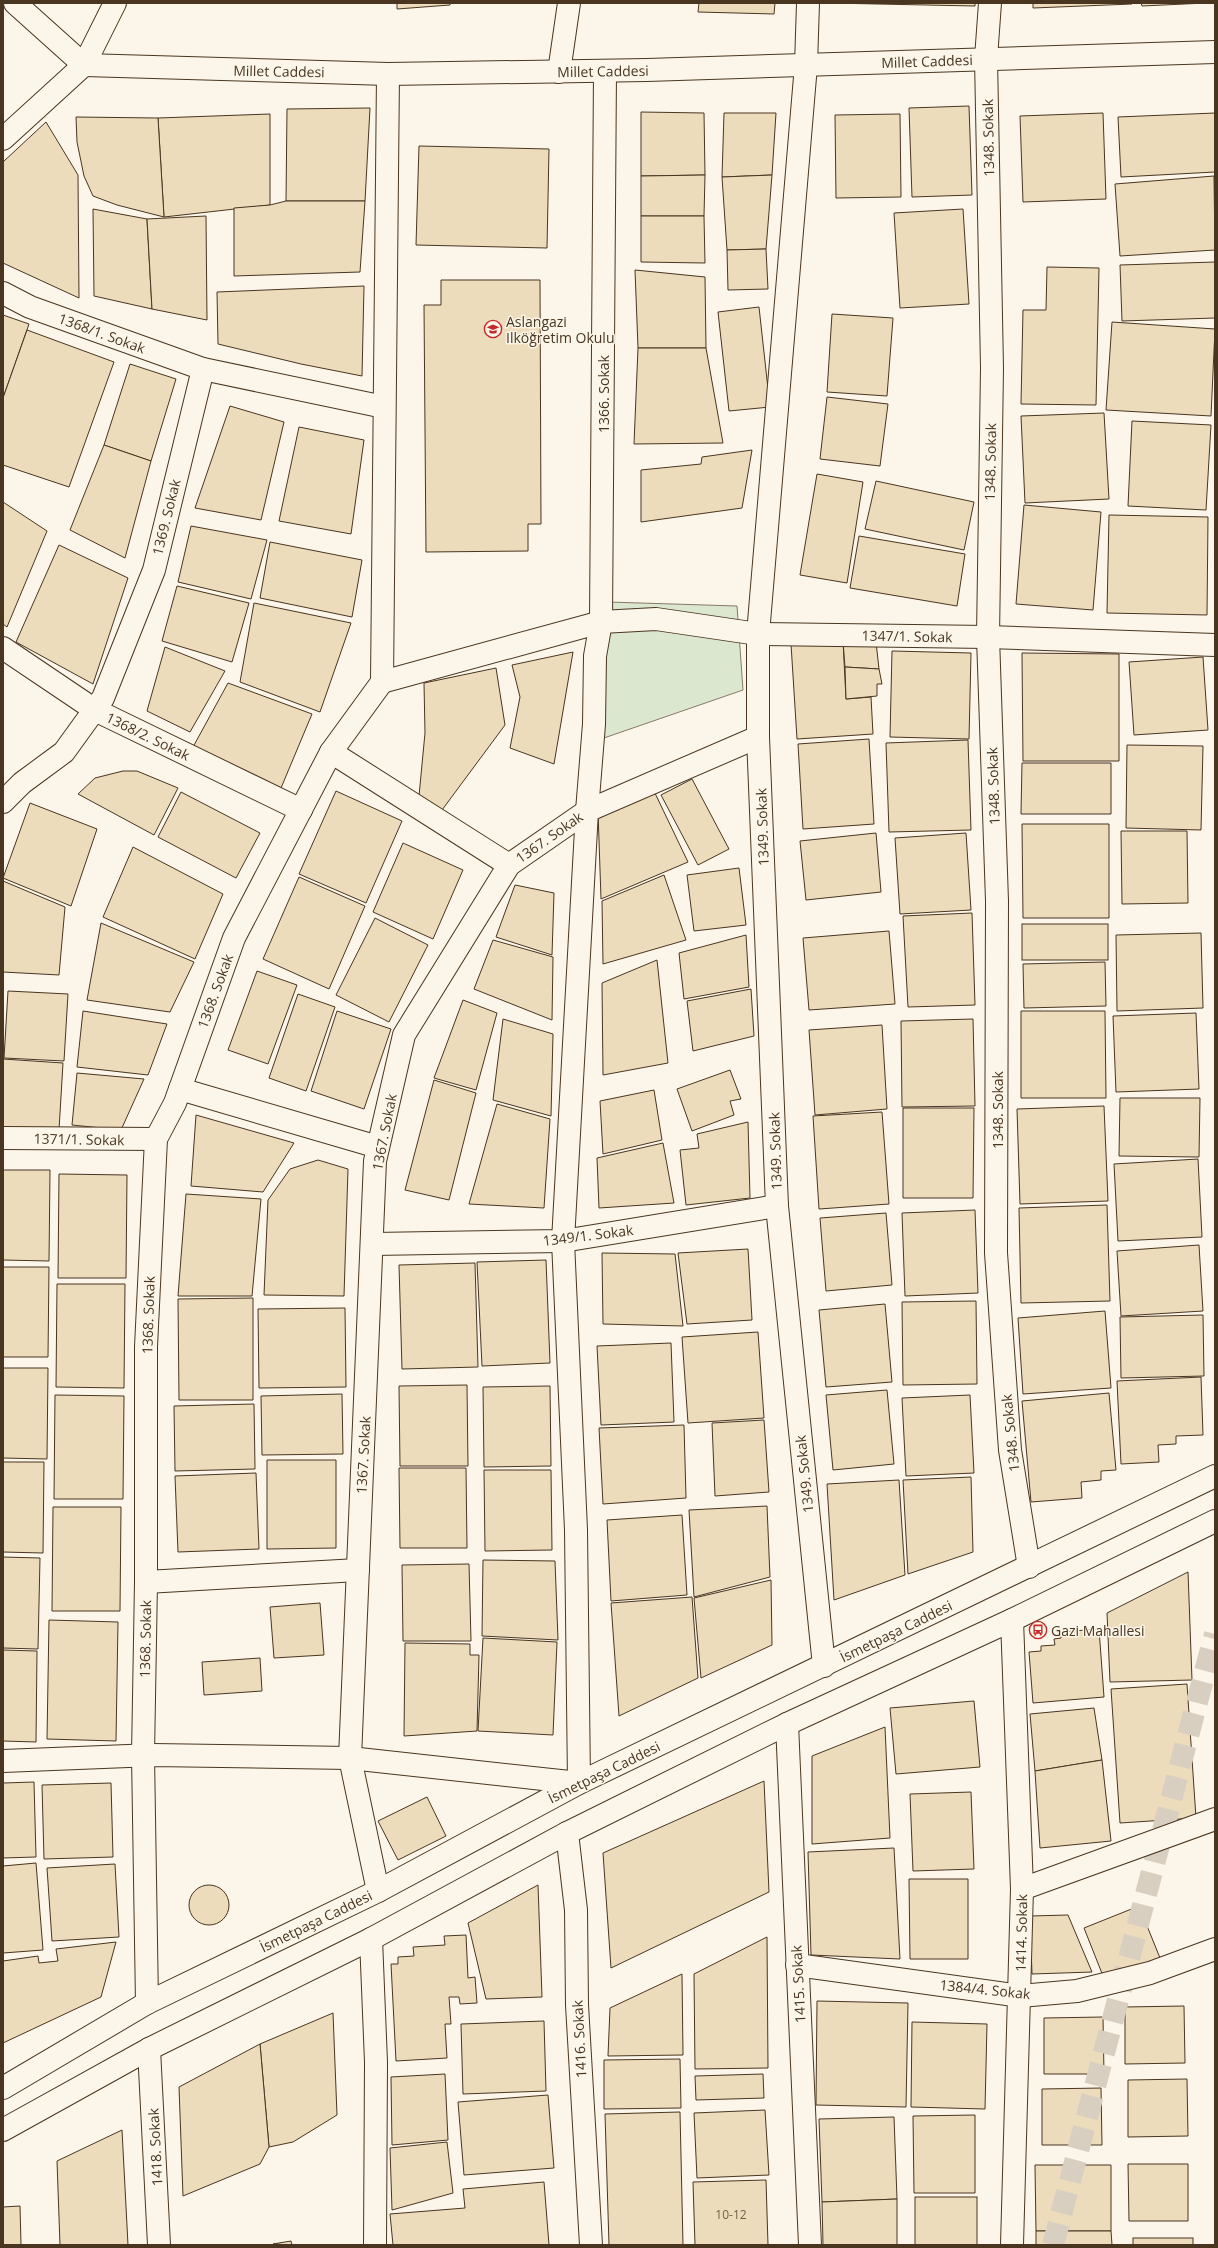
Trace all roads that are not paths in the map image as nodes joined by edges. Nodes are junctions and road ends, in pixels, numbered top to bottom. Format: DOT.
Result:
graph roads {
  1 [pos="15,3"];
  2 [pos="114,3"];
  3 [pos="569,3"];
  4 [pos="808,3"];
  5 [pos="990,3"];
  6 [pos="1215,52"];
  7 [pos="986,58"];
  8 [pos="84,65"];
  9 [pos="806,65"];
  10 [pos="605,71"];
  11 [pos="559,72"];
  12 [pos="388,74"];
  13 [pos="3,139"];
  14 [pos="3,293"];
  15 [pos="203,369"];
  16 [pos="384,407"];
  17 [pos="601,622"];
  18 [pos="758,634"];
  19 [pos="988,638"];
  20 [pos="1215,645"];
  21 [pos="3,648"];
  22 [pos="382,682"];
  23 [pos="95,710"];
  24 [pos="758,737"];
  25 [pos="331,752"];
  26 [pos="3,802"];
  27 [pos="301,810"];
  28 [pos="586,811"];
  29 [pos="509,865"];
  30 [pos="180,1089"];
  31 [pos="3,1138"];
  32 [pos="156,1139"];
  33 [pos="378,1147"];
  34 [pos="777,1206"];
  35 [pos="563,1241"];
  36 [pos="373,1244"];
  37 [pos="1215,1476"];
  38 [pos="1215,1521"];
  39 [pos="1029,1567"];
  40 [pos="358,1570"];
  41 [pos="146,1582"];
  42 [pos="1012,1620"];
  43 [pos="824,1666"];
  44 [pos="787,1724"];
  45 [pos="143,1755"];
  46 [pos="350,1758"];
  47 [pos="3,1761"];
  48 [pos="579,1783"];
  49 [pos="1215,1819"];
  50 [pos="567,1833"];
  51 [pos="1022,1889"];
  52 [pos="378,1891"];
  53 [pos="371,1939"];
  54 [pos="1215,1949"];
  55 [pos="797,1965"];
  56 [pos="1020,1996"];
  57 [pos="148,2003"];
  58 [pos="149,2049"];
  59 [pos="3,2088"];
  60 [pos="3,2130"];
  61 [pos="159,2245"];
  62 [pos="375,2245"];
  63 [pos="591,2245"];
  64 [pos="810,2245"];
  65 [pos="1012,2245"];
  1 -- 8 [label="street"];
  2 -- 8 [label="street"];
  3 -- 11 [label="street"];
  4 -- 9 [label="street, 1349. Sokak"];
  5 -- 7 [label="street, 1348. Sokak"];
  6 -- 7 [label="street, Millet Caddesi"];
  7 -- 9 [label="street, Millet Caddesi"];
  7 -- 19 [label="street, 1348. Sokak"];
  8 -- 12 [label="street, Millet Caddesi"];
  8 -- 13 [label="street"];
  9 -- 10 [label="street, Millet Caddesi"];
  9 -- 18 [label="street, 1349. Sokak"];
  10 -- 11 [label="street, Millet Caddesi"];
  10 -- 17 [label="street, 1366. Sokak"];
  11 -- 12 [label="street, Millet Caddesi"];
  12 -- 16 [label="street"];
  14 -- 15 [label="street, 1368/1. Sokak"];
  15 -- 16 [label="street"];
  15 -- 23 [label="street, 1369. Sokak"];
  16 -- 22 [label="street"];
  17 -- 18 [label="street, 1347/1. Sokak"];
  17 -- 22 [label="street, 1347/1. Sokak"];
  17 -- 28 [label="street, 1366. Sokak"];
  18 -- 19 [label="street, 1347/1. Sokak"];
  18 -- 24 [label="street, 1349. Sokak"];
  19 -- 20 [label="street, 1347/1. Sokak"];
  19 -- 39 [label="street, 1348. Sokak"];
  21 -- 23 [label="street, 1368/2. Sokak"];
  22 -- 25 [label="street, 1368. Sokak"];
  23 -- 26 [label="street, 1369. Sokak"];
  23 -- 27 [label="street, 1368/2. Sokak"];
  24 -- 28 [label="street, 1367. Sokak"];
  24 -- 34 [label="street, 1349. Sokak"];
  25 -- 27 [label="street, 1368. Sokak"];
  25 -- 29 [label="street"];
  27 -- 30 [label="street, 1368. Sokak"];
  28 -- 29 [label="street, 1367. Sokak"];
  28 -- 35 [label="street, 1366. Sokak"];
  29 -- 33 [label="street, 1367. Sokak"];
  30 -- 32 [label="street, 1368. Sokak"];
  30 -- 33 [label="street"];
  31 -- 32 [label="street, 1371/1. Sokak"];
  32 -- 41 [label="street, 1368. Sokak"];
  33 -- 36 [label="street, 1367. Sokak"];
  34 -- 35 [label="street, 1349/1. Sokak"];
  34 -- 43 [label="street, 1349. Sokak"];
  35 -- 36 [label="street, 1349/1. Sokak"];
  35 -- 48 [label="street, 1366. Sokak"];
  36 -- 40 [label="street, 1367. Sokak"];
  37 -- 39 [label="street, İsmetpaşa Caddesi"];
  38 -- 42 [label="street"];
  39 -- 43 [label="street, İsmetpaşa Caddesi"];
  40 -- 41 [label="street"];
  40 -- 46 [label="street, 1367. Sokak"];
  41 -- 45 [label="street, 1368. Sokak"];
  42 -- 44 [label="street"];
  42 -- 51 [label="street, 1414. Sokak"];
  43 -- 48 [label="street, İsmetpaşa Caddesi"];
  44 -- 50 [label="street"];
  44 -- 55 [label="street, 1415. Sokak"];
  45 -- 46 [label="street"];
  45 -- 47 [label="street"];
  45 -- 57 [label="street, 1368. Sokak"];
  46 -- 48 [label="street"];
  46 -- 52 [label="street, 1367. Sokak"];
  48 -- 52 [label="street, İsmetpaşa Caddesi"];
  49 -- 51 [label="street"];
  50 -- 53 [label="street"];
  50 -- 63 [label="street, 1416. Sokak"];
  51 -- 56 [label="street, 1414. Sokak"];
  52 -- 57 [label="street, İsmetpaşa Caddesi"];
  53 -- 58 [label="street"];
  53 -- 62 [label="street"];
  54 -- 56 [label="street, 1384/4. Sokak"];
  55 -- 56 [label="street, 1384/4. Sokak"];
  55 -- 64 [label="street, 1415. Sokak"];
  56 -- 65 [label="street, 1414. Sokak"];
  57 -- 59 [label="street, İsmetpaşa Caddesi"];
  58 -- 60 [label="street"];
  58 -- 61 [label="street, 1418. Sokak"];
}
